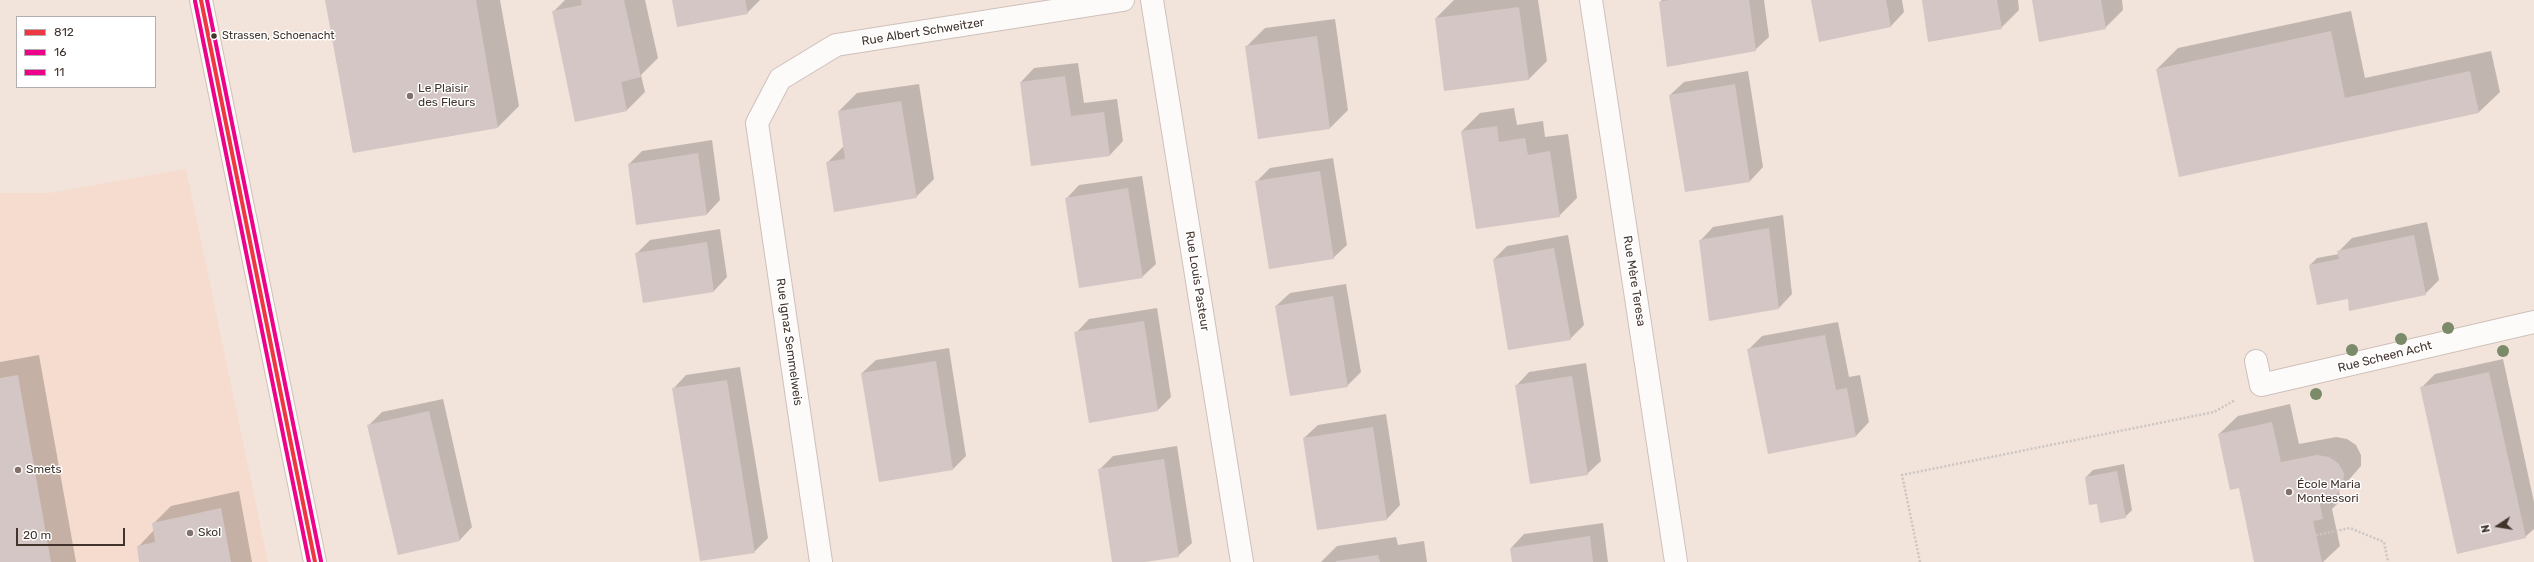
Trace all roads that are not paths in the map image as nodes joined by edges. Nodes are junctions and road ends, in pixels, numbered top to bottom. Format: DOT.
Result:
graph roads {
  1 [pos="201,0"];
  2 [pos="1123,0"];
  3 [pos="1152,0"];
  4 [pos="1591,0"];
  5 [pos="757,123"];
  6 [pos="2534,322"];
  7 [pos="2256,361"];
  8 [pos="314,562"];
  9 [pos="821,562"];
  10 [pos="1242,562"];
  11 [pos="1676,562"];
  1 -- 8 [label="street"];
  2 -- 5 [label="street, Rue Albert Schweitzer"];
  3 -- 10 [label="street, Rue Louis Pasteur"];
  4 -- 11 [label="street, Rue Mère Teresa"];
  5 -- 9 [label="street, Rue Ignaz Semmelweis"];
  6 -- 7 [label="street, Rue Scheen Acht"];
}
